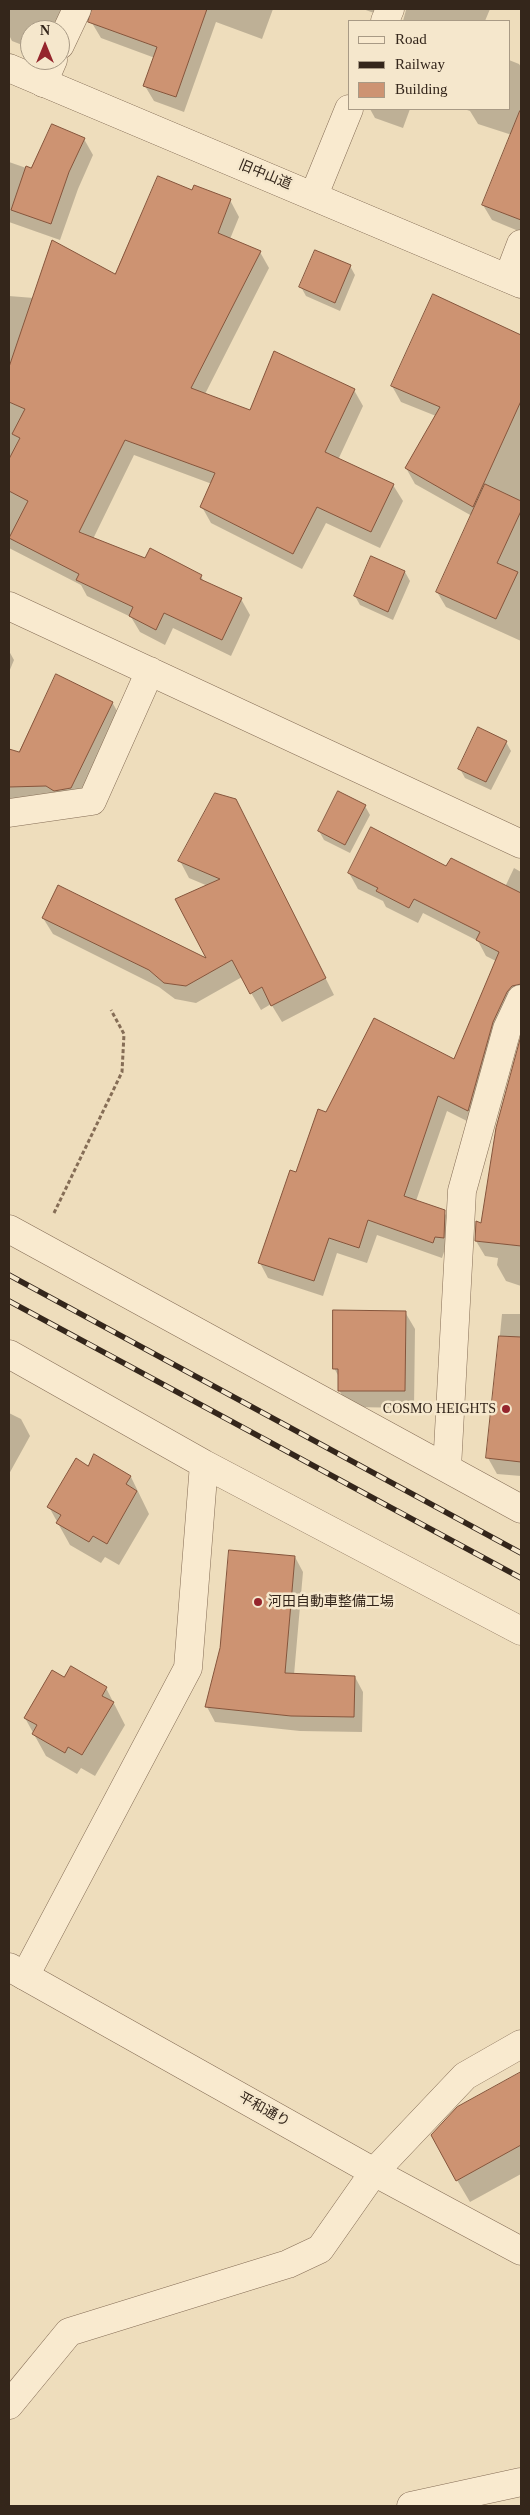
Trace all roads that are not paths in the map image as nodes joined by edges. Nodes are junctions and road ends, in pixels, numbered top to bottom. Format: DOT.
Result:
graph roads {
  1 [pos="77,9"];
  2 [pos="70,24"];
  3 [pos="9,68"];
  4 [pos="48,72"];
  5 [pos="349,110"];
  6 [pos="314,195"];
  7 [pos="521,244"];
  8 [pos="515,281"];
  9 [pos="9,606"];
  10 [pos="150,671"];
  11 [pos="9,813"];
  12 [pos="521,844"];
  13 [pos="521,999"];
  14 [pos="9,1229"];
  15 [pos="9,1354"];
  16 [pos="204,1464"];
  17 [pos="447,1468"];
  18 [pos="521,1509"];
  19 [pos="521,1631"];
  20 [pos="17,1971"];
  21 [pos="521,2044"];
  22 [pos="374,2172"];
  23 [pos="521,2252"];
  24 [pos="9,2405"];
  25 [pos="521,2482"];
  26 [pos="411,2506"];
  1 -- 2 [label="street"];
  3 -- 4 [label="street, 旧中山道"];
  4 -- 6 [label="street, 旧中山道"];
  5 -- 6 [label="street"];
  6 -- 8 [label="street, 旧中山道"];
  7 -- 8 [label="street"];
  9 -- 10 [label="street"];
  10 -- 11 [label="street"];
  10 -- 12 [label="street"];
  13 -- 17 [label="street"];
  14 -- 17 [label="street"];
  15 -- 16 [label="street"];
  16 -- 19 [label="street"];
  16 -- 20 [label="street"];
  17 -- 18 [label="street"];
  20 -- 22 [label="street, 平和通り"];
  21 -- 22 [label="street"];
  22 -- 23 [label="street, 平和通り"];
  22 -- 24 [label="street"];
  25 -- 26 [label="street"];
}
